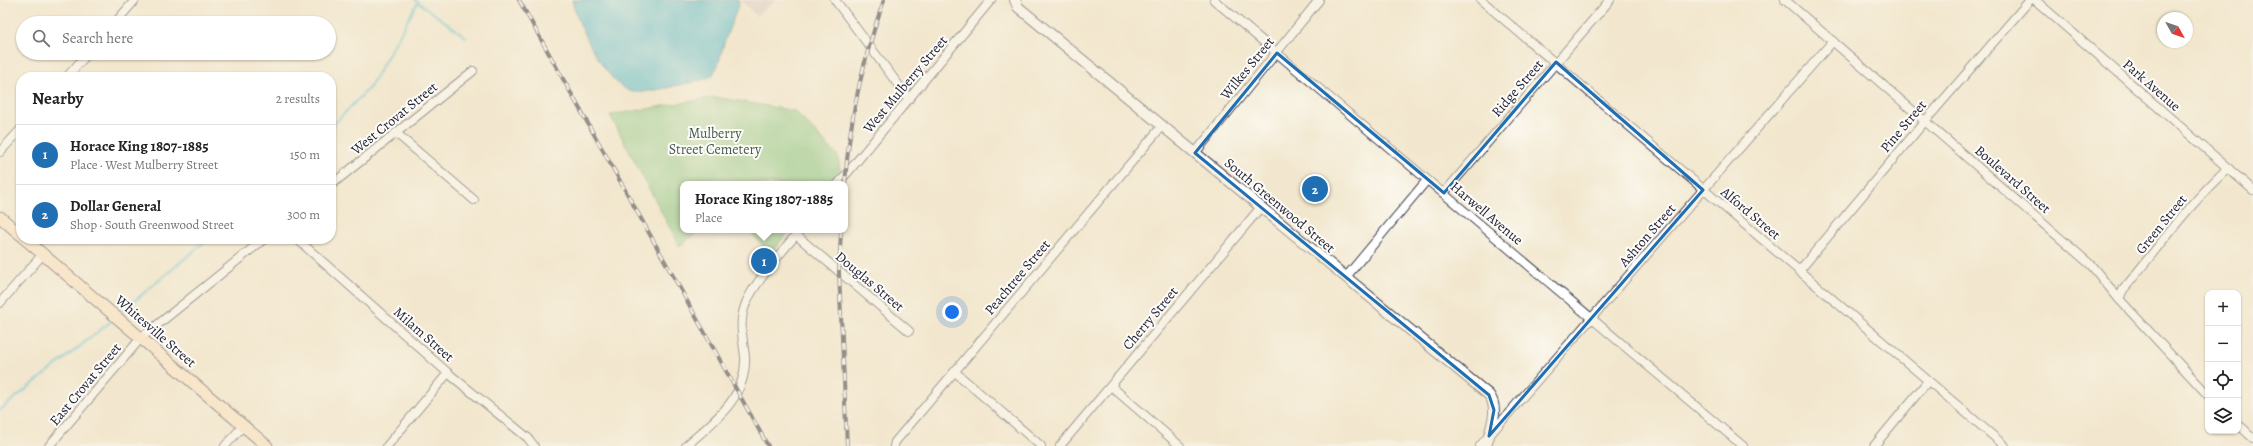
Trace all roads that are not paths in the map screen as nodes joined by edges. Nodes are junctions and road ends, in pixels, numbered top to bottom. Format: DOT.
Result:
graph roads {
  1 [pos="135,0"];
  2 [pos="835,0"];
  3 [pos="991,0"];
  4 [pos="1014,0"];
  5 [pos="1214,0"];
  6 [pos="1319,0"];
  7 [pos="1481,0"];
  8 [pos="1610,0"];
  9 [pos="1785,0"];
  10 [pos="2030,0"];
  11 [pos="2035,0"];
  12 [pos="121,16"];
  13 [pos="1833,41"];
  14 [pos="1277,53"];
  15 [pos="82,60"];
  16 [pos="1556,62"];
  17 [pos="473,71"];
  18 [pos="71,72"];
  19 [pos="909,99"];
  20 [pos="1926,120"];
  21 [pos="1162,126"];
  22 [pos="396,133"];
  23 [pos="16,134"];
  24 [pos="0,152"];
  25 [pos="1195,153"];
  26 [pos="2228,168"];
  27 [pos="1427,180"];
  28 [pos="336,181"];
  29 [pos="841,181"];
  30 [pos="1703,190"];
  31 [pos="2253,190"];
  32 [pos="1444,194"];
  33 [pos="474,200"];
  34 [pos="1261,207"];
  35 [pos="0,217"];
  36 [pos="16,231"];
  37 [pos="798,233"];
  38 [pos="31,244"];
  39 [pos="258,244"];
  40 [pos="303,244"];
  41 [pos="43,254"];
  42 [pos="1799,271"];
  43 [pos="1346,277"];
  44 [pos="2119,299"];
  45 [pos="0,304"];
  46 [pos="1591,318"];
  47 [pos="909,331"];
  48 [pos="141,338"];
  49 [pos="955,372"];
  50 [pos="448,373"];
  51 [pos="1928,381"];
  52 [pos="1111,386"];
  53 [pos="2205,392"];
  54 [pos="243,426"];
  55 [pos="2241,427"];
  56 [pos="1489,436"];
  57 [pos="2253,438"];
  58 [pos="49,446"];
  59 [pos="225,446"];
  60 [pos="267,446"];
  61 [pos="386,446"];
  62 [pos="534,446"];
  63 [pos="686,446"];
  64 [pos="894,446"];
  65 [pos="1041,446"];
  66 [pos="1060,446"];
  67 [pos="1180,446"];
  68 [pos="1480,446"];
  69 [pos="1486,446"];
  70 [pos="1743,446"];
  71 [pos="1874,446"];
  72 [pos="2005,446"];
  1 -- 12 [label="street"];
  2 -- 19 [label="street"];
  3 -- 19 [label="street, West Mulberry Street"];
  4 -- 21 [label="street, South Greenwood Street"];
  5 -- 14 [label="street, Harwell Avenue"];
  6 -- 14 [label="street, Wilkes Street"];
  7 -- 16 [label="street, Alford Street"];
  8 -- 16 [label="street, Ridge Street"];
  9 -- 13 [label="street, Boulevard Street"];
  10 -- 20 [label="street, Pine Street"];
  11 -- 26 [label="street, Park Avenue"];
  13 -- 20 [label="street, Boulevard Street"];
  13 -- 30 [label="street, Ashton Street"];
  14 -- 25 [label="street, Wilkes Street"];
  14 -- 27 [label="street, Harwell Avenue"];
  15 -- 18 [label="street"];
  16 -- 30 [label="street, Alford Street"];
  16 -- 32 [label="street, Ridge Street"];
  17 -- 22 [label="street, West Crovat Street"];
  19 -- 29 [label="street, West Mulberry Street"];
  20 -- 42 [label="street, Pine Street"];
  20 -- 44 [label="street, Boulevard Street"];
  21 -- 25 [label="street, South Greenwood Street"];
  21 -- 49 [label="street, Peachtree Street"];
  22 -- 28 [label="street, West Crovat Street"];
  22 -- 33 [label="street"];
  23 -- 24 [label="street"];
  25 -- 34 [label="street, South Greenwood Street"];
  26 -- 31 [label="street, Park Avenue"];
  26 -- 44 [label="street, Green Street"];
  27 -- 32 [label="street, Harwell Avenue"];
  27 -- 43 [label="street"];
  30 -- 42 [label="street, Alford Street"];
  30 -- 46 [label="street, Ashton Street"];
  32 -- 46 [label="street, Harwell Avenue"];
  34 -- 43 [label="street, South Greenwood Street"];
  34 -- 52 [label="street, Cherry Street"];
  35 -- 36 [label="main road"];
  37 -- 47 [label="street, Douglas Street"];
  37 -- 63 [label="street"];
  38 -- 41 [label="main road, Whitesville Street"];
  39 -- 48 [label="street"];
  40 -- 50 [label="street, Milam Street"];
  41 -- 45 [label="street"];
  41 -- 48 [label="main road, Whitesville Street"];
  42 -- 51 [label="street, Alford Street"];
  43 -- 56 [label="street, South Greenwood Street"];
  44 -- 53 [label="street, Boulevard Street"];
  46 -- 56 [label="street, Ashton Street"];
  46 -- 70 [label="street, Harwell Avenue"];
  48 -- 54 [label="main road, Whitesville Street"];
  48 -- 58 [label="street, East Crovat Street"];
  49 -- 64 [label="street, Peachtree Street"];
  49 -- 65 [label="street"];
  50 -- 61 [label="street"];
  50 -- 62 [label="street, Milam Street"];
  51 -- 71 [label="street"];
  51 -- 72 [label="street, Alford Street"];
  52 -- 66 [label="street, Cherry Street"];
  52 -- 67 [label="street"];
  54 -- 59 [label="street"];
  54 -- 60 [label="main road, Whitesville Street"];
  55 -- 57 [label="street"];
  56 -- 68 [label="street, Ashton Street"];
  56 -- 69 [label="street, South Greenwood Street"];
}
